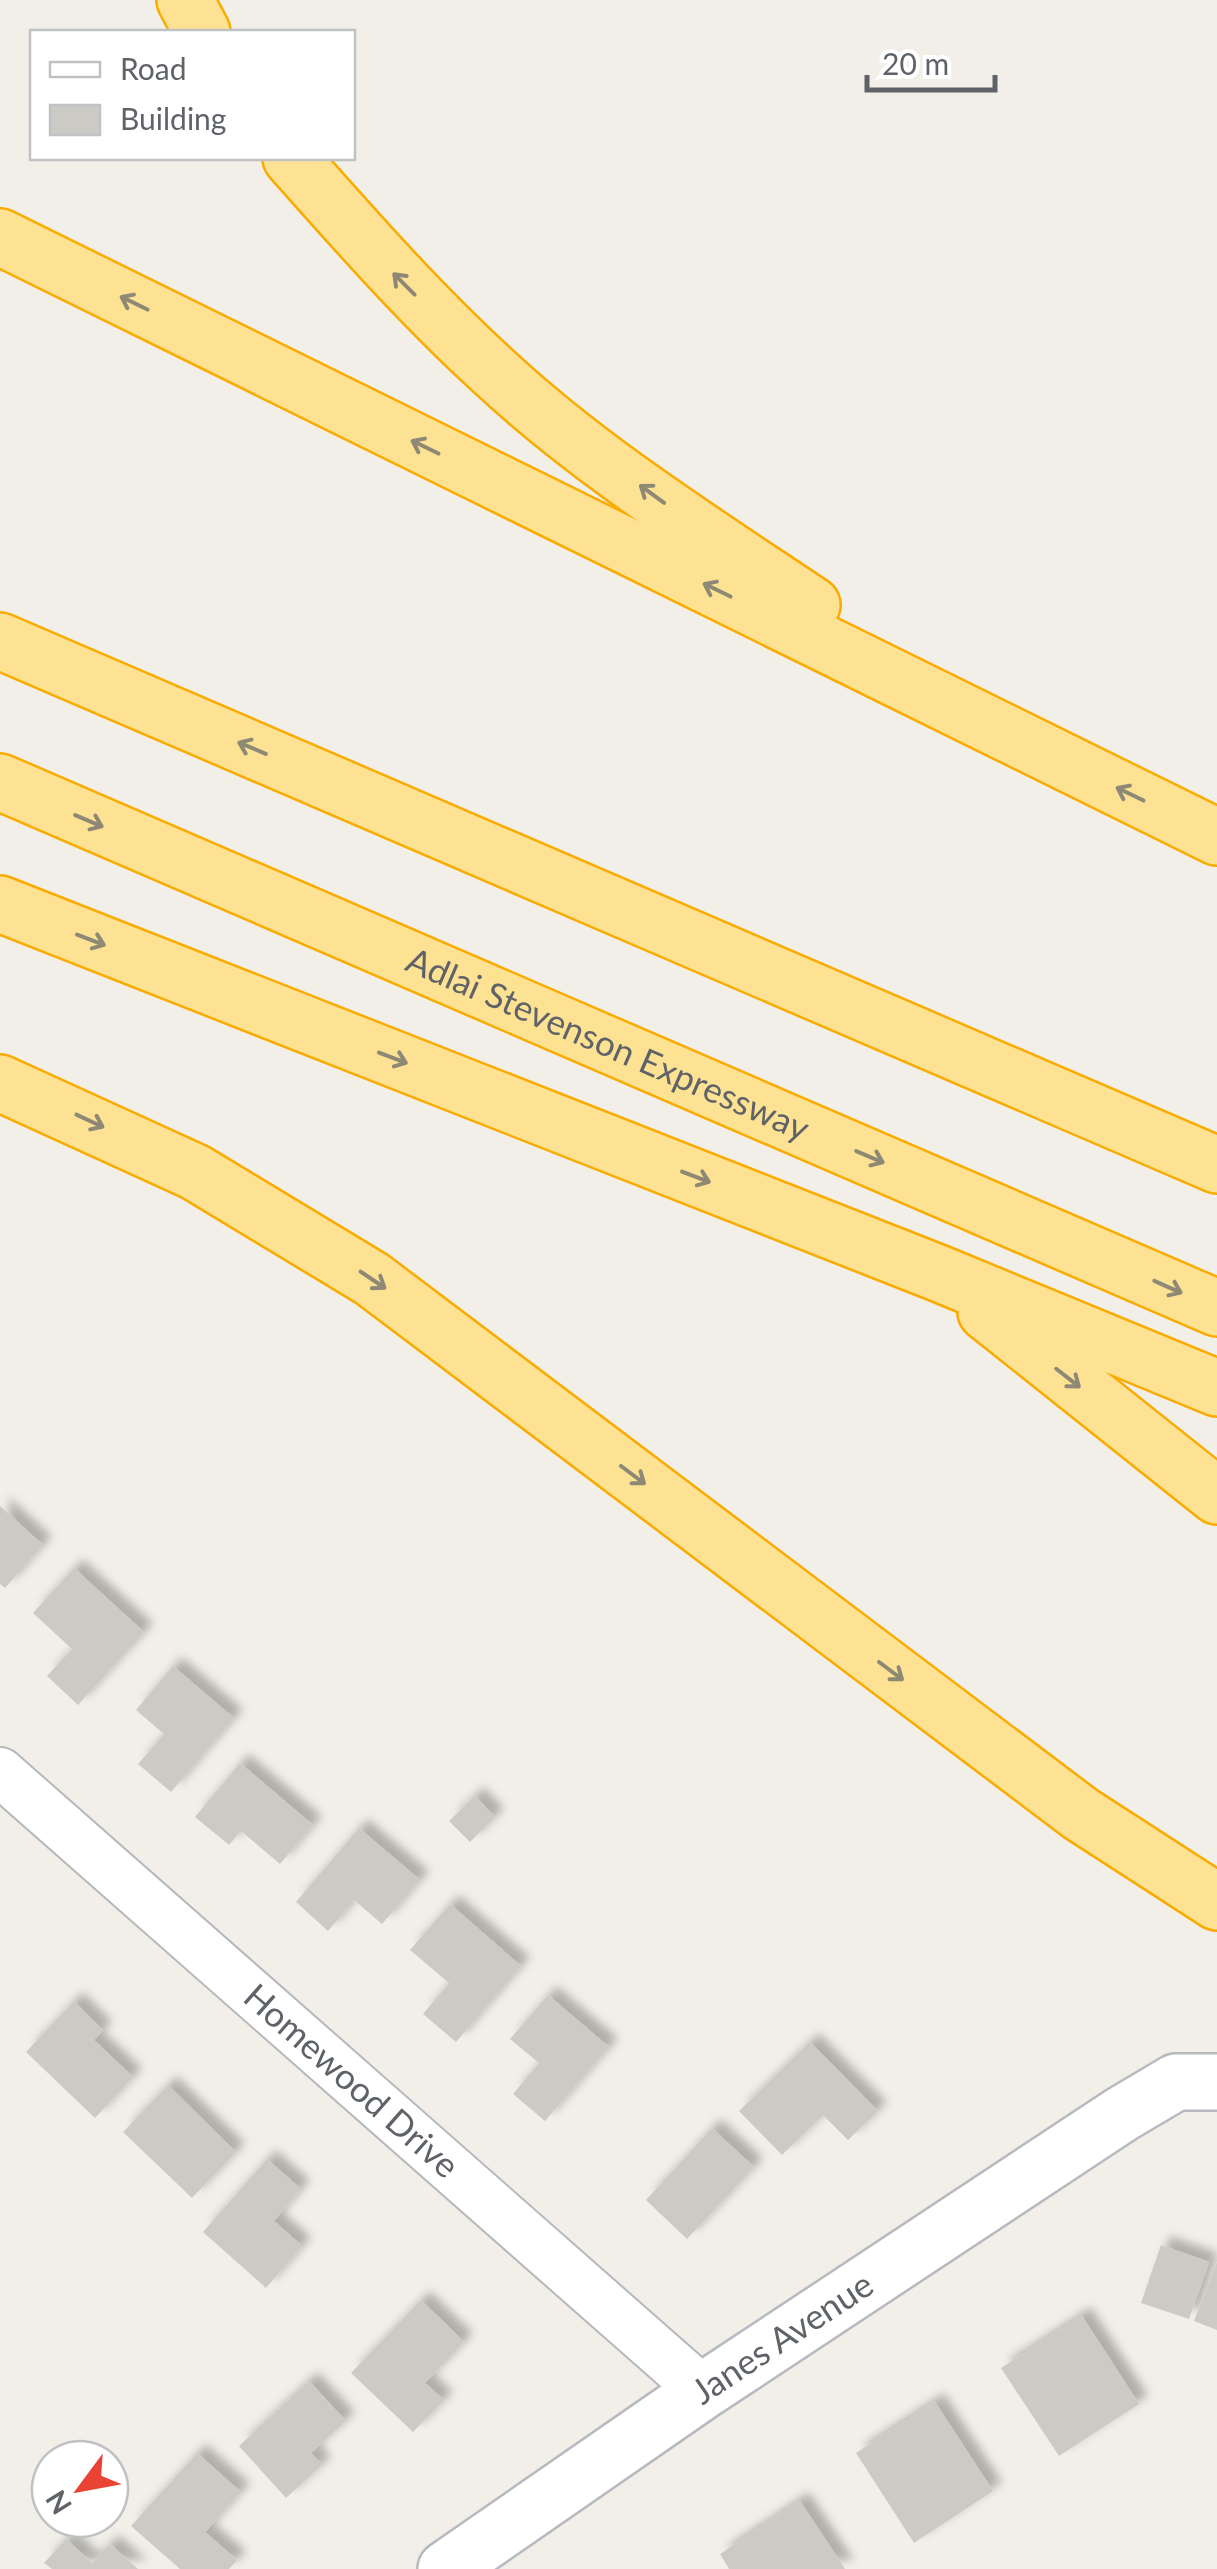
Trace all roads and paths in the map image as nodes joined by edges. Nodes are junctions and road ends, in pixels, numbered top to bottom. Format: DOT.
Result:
graph roads {
  1 [pos="185,0"];
  2 [pos="201,30"];
  3 [pos="292,160"];
  4 [pos="0,238"];
  5 [pos="0,640"];
  6 [pos="993,726"];
  7 [pos="0,782"];
  8 [pos="342,786"];
  9 [pos="1217,837"];
  10 [pos="0,904"];
  11 [pos="0,1082"];
  12 [pos="1217,1136"];
  13 [pos="1217,1164"];
  14 [pos="938,1272"];
  15 [pos="1217,1308"];
  16 [pos="1217,1388"];
  17 [pos="1217,1496"];
  18 [pos="0,1772"];
  19 [pos="1217,1902"];
  20 [pos="1217,2082"];
  21 [pos="702,2391"];
  22 [pos="446,2569"];
  1 -- 2 [label="highway"];
  6 -- 3 [label="highway, one-way"];
  6 -- 4 [label="highway, one-way"];
  8 -- 5 [label="highway, one-way"];
  9 -- 6 [label="highway, one-way"];
  7 -- 15 [label="highway, Adlai Stevenson Expressway, one-way"];
  8 -- 12 [label="highway"];
  8 -- 13 [label="highway"];
  10 -- 14 [label="highway, one-way"];
  11 -- 19 [label="highway, one-way"];
  14 -- 16 [label="highway"];
  14 -- 17 [label="highway, one-way"];
  18 -- 21 [label="street, Homewood Drive"];
  20 -- 21 [label="street, Janes Avenue"];
  21 -- 22 [label="street, Janes Avenue"];
}
